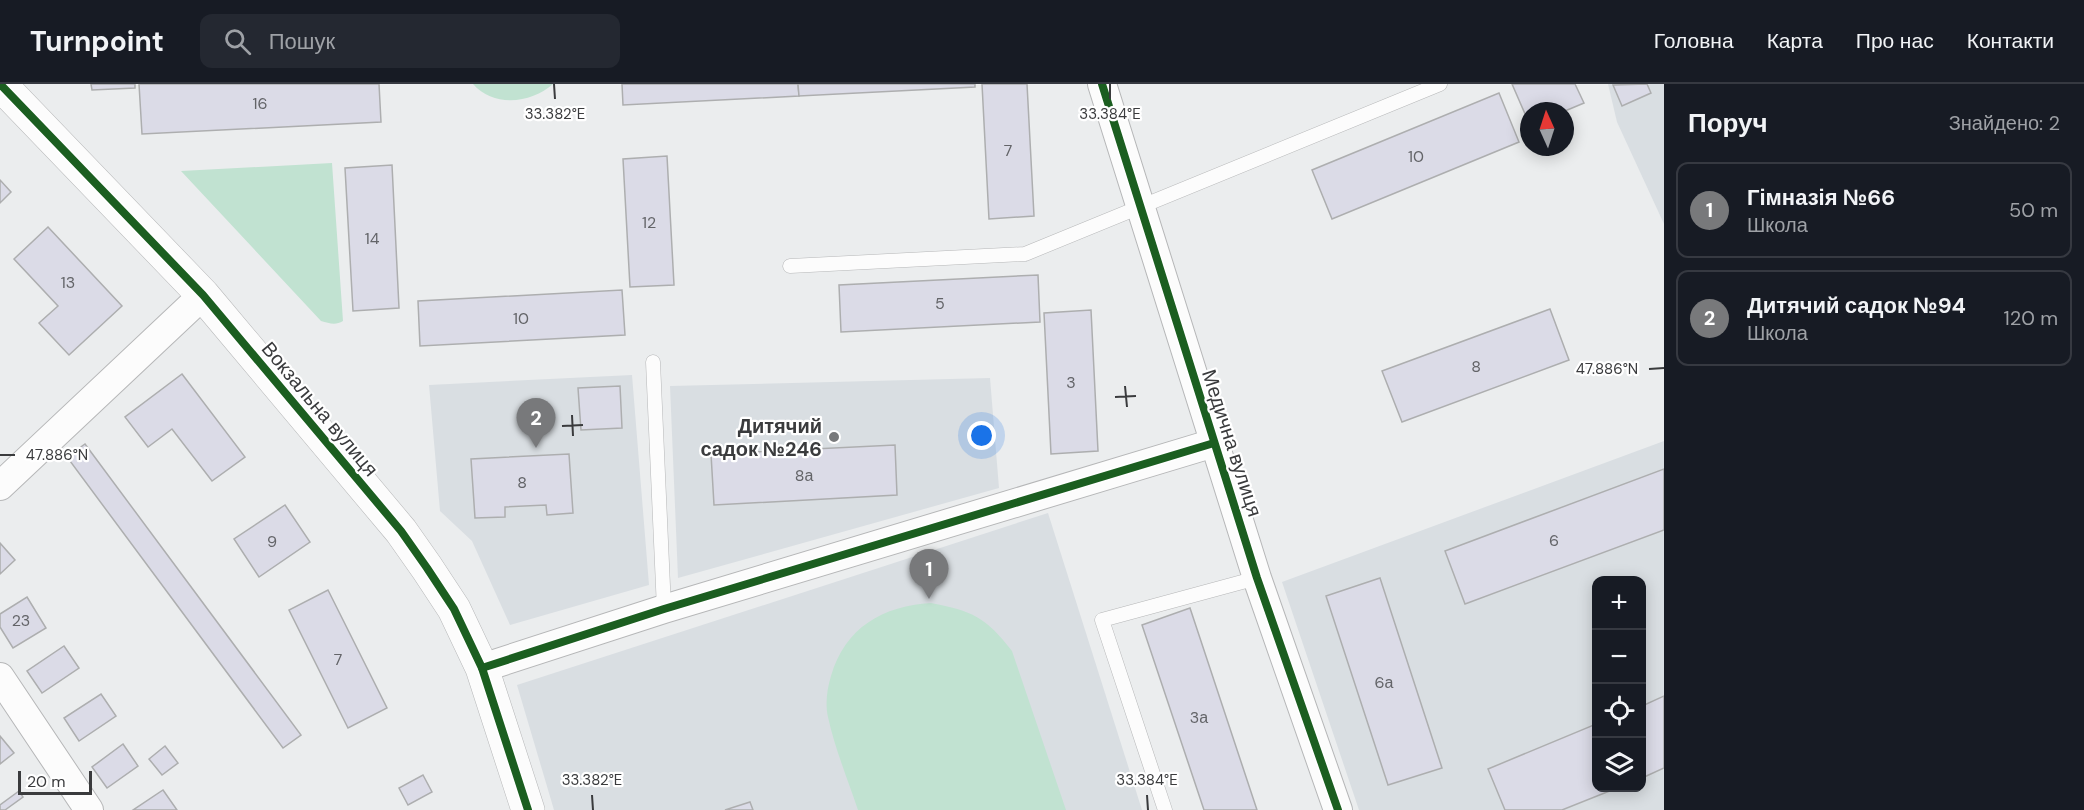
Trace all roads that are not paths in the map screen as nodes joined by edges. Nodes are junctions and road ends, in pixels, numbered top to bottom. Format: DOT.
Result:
graph roads {
  1 [pos="0,84"];
  2 [pos="1102,84"];
  3 [pos="1440,84"];
  4 [pos="1139,207"];
  5 [pos="790,266"];
  6 [pos="203,295"];
  7 [pos="653,362"];
  8 [pos="1214,442"];
  9 [pos="0,486"];
  10 [pos="1257,578"];
  11 [pos="664,609"];
  12 [pos="482,668"];
  13 [pos="0,677"];
  14 [pos="89,810"];
  15 [pos="528,810"];
  16 [pos="1165,810"];
  17 [pos="1338,810"];
  1 -- 6 [label="street, Вокзальна вулиця"];
  2 -- 4 [label="street, Медична вулиця"];
  3 -- 4 [label="lane"];
  4 -- 5 [label="lane"];
  4 -- 8 [label="street, Медична вулиця"];
  6 -- 9 [label="street"];
  6 -- 12 [label="street, Вокзальна вулиця"];
  7 -- 11 [label="lane"];
  8 -- 10 [label="street, Медична вулиця"];
  8 -- 11 [label="street"];
  10 -- 16 [label="lane"];
  10 -- 17 [label="street, Медична вулиця"];
  11 -- 12 [label="street"];
  12 -- 15 [label="street, Вокзальна вулиця"];
  13 -- 14 [label="street"];
}
